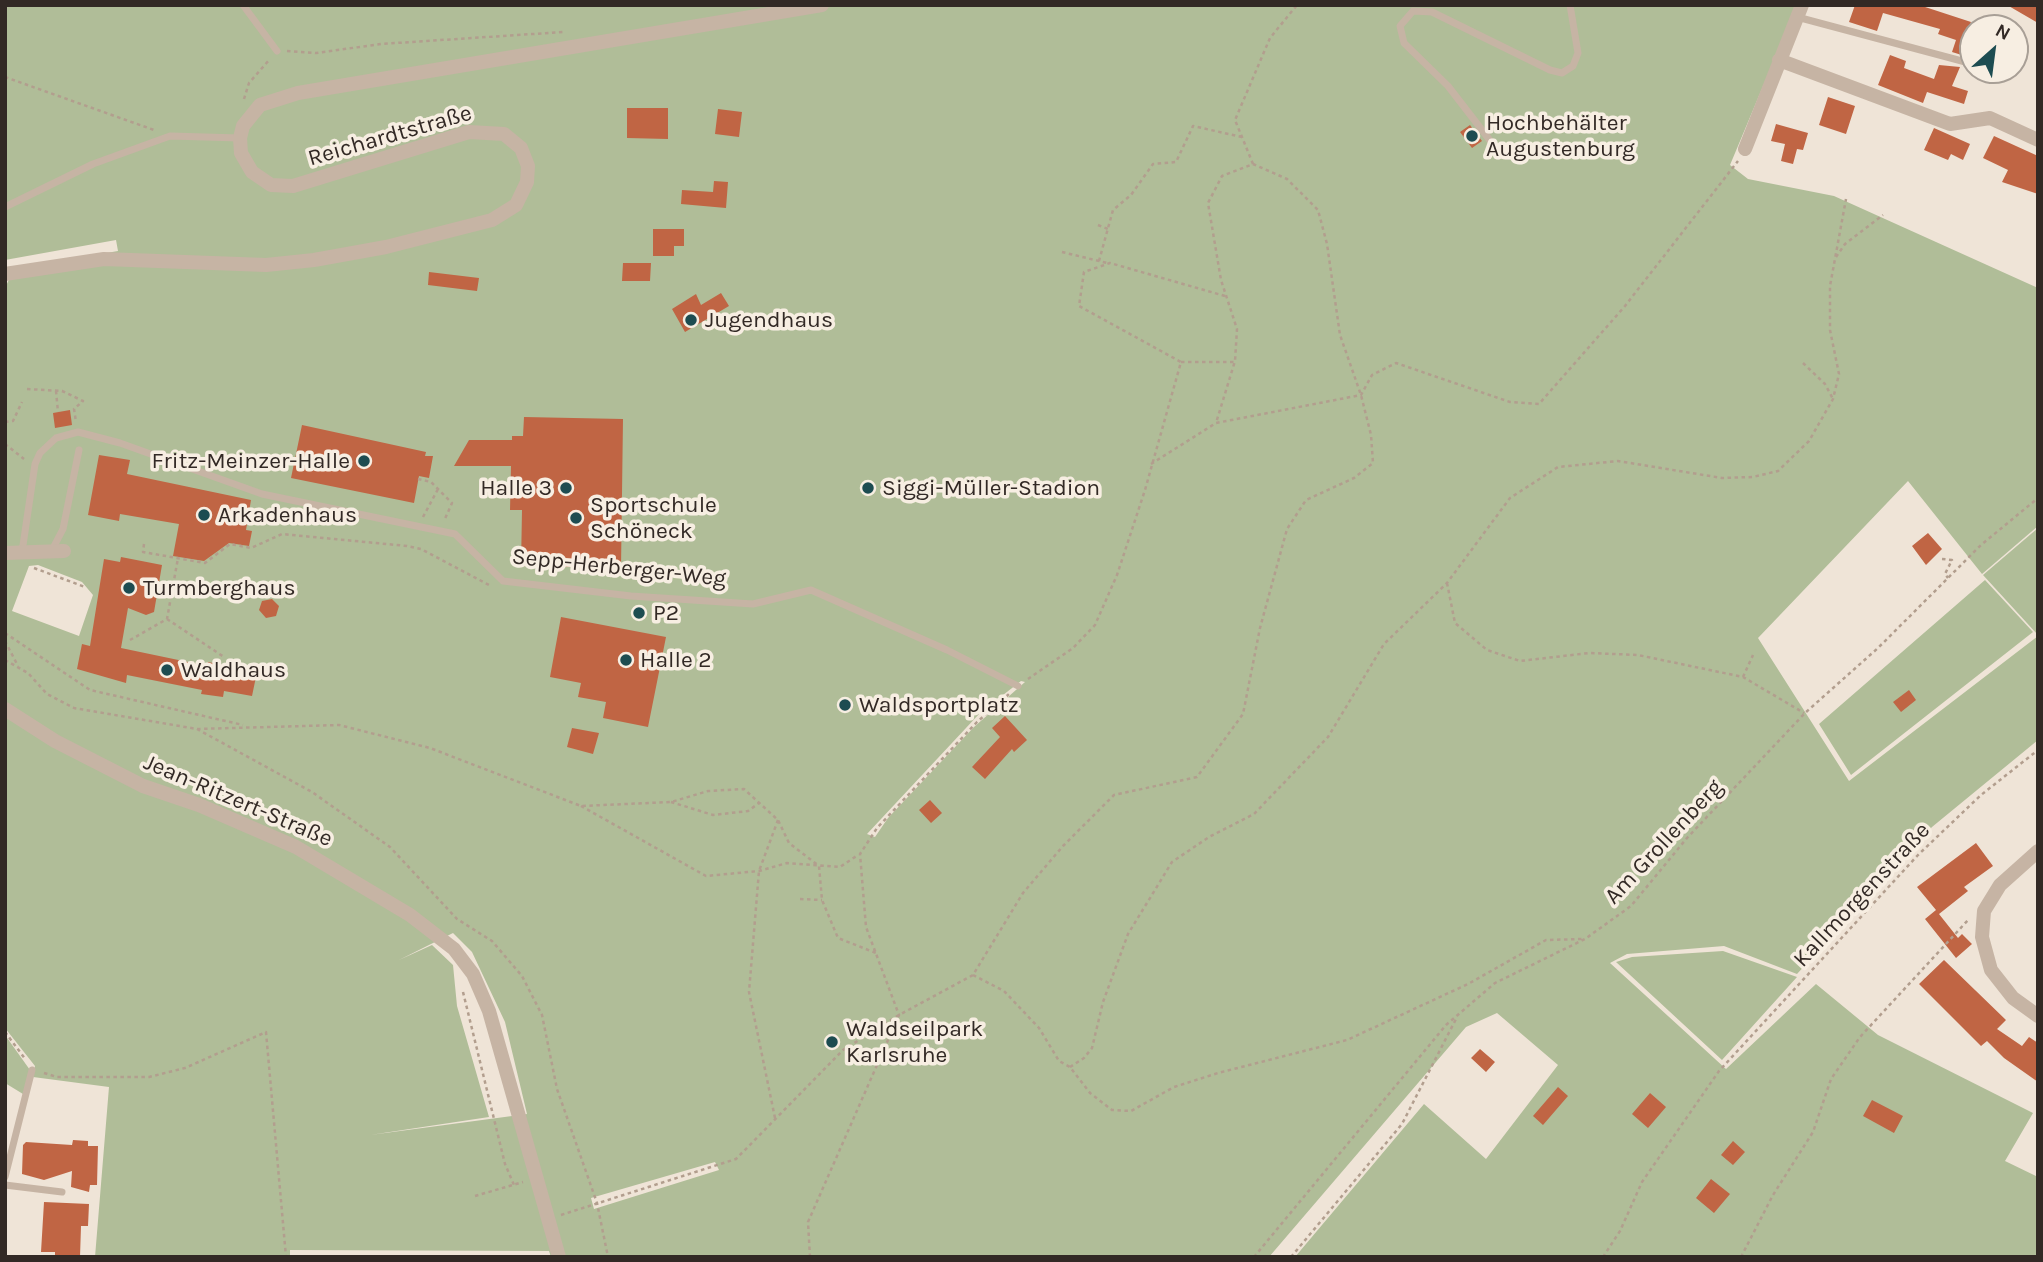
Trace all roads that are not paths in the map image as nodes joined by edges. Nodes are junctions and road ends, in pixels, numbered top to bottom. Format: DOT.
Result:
graph roads {
  1 [pos="243,5"];
  2 [pos="822,5"];
  3 [pos="1570,5"];
  4 [pos="1799,11"];
  5 [pos="277,51"];
  6 [pos="1779,60"];
  7 [pos="1959,60"];
  8 [pos="240,138"];
  9 [pos="2038,140"];
  10 [pos="1492,143"];
  11 [pos="1745,149"];
  12 [pos="5,207"];
  13 [pos="5,274"];
  14 [pos="79,450"];
  15 [pos="57,552"];
  16 [pos="5,553"];
  17 [pos="22,553"];
  18 [pos="1018,686"];
  19 [pos="5,709"];
  20 [pos="2038,851"];
  21 [pos="2038,1016"];
  22 [pos="32,1070"];
  23 [pos="5,1177"];
  24 [pos="5,1185"];
  25 [pos="62,1192"];
  26 [pos="559,1257"];
  1 -- 5 [label="lane"];
  2 -- 8 [label="street, Reichardtstraße"];
  3 -- 10 [label="lane"];
  4 -- 6 [label="street"];
  4 -- 7 [label="lane"];
  6 -- 9 [label="street"];
  6 -- 11 [label="street"];
  8 -- 12 [label="lane"];
  8 -- 13 [label="street, Reichardtstraße"];
  14 -- 15 [label="lane"];
  15 -- 17 [label="street"];
  16 -- 17 [label="street"];
  17 -- 18 [label="lane, Sepp-Herberger-Weg"];
  19 -- 26 [label="street, Jean-Ritzert-Straße"];
  20 -- 21 [label="street"];
  22 -- 23 [label="lane"];
  24 -- 25 [label="lane"];
}
